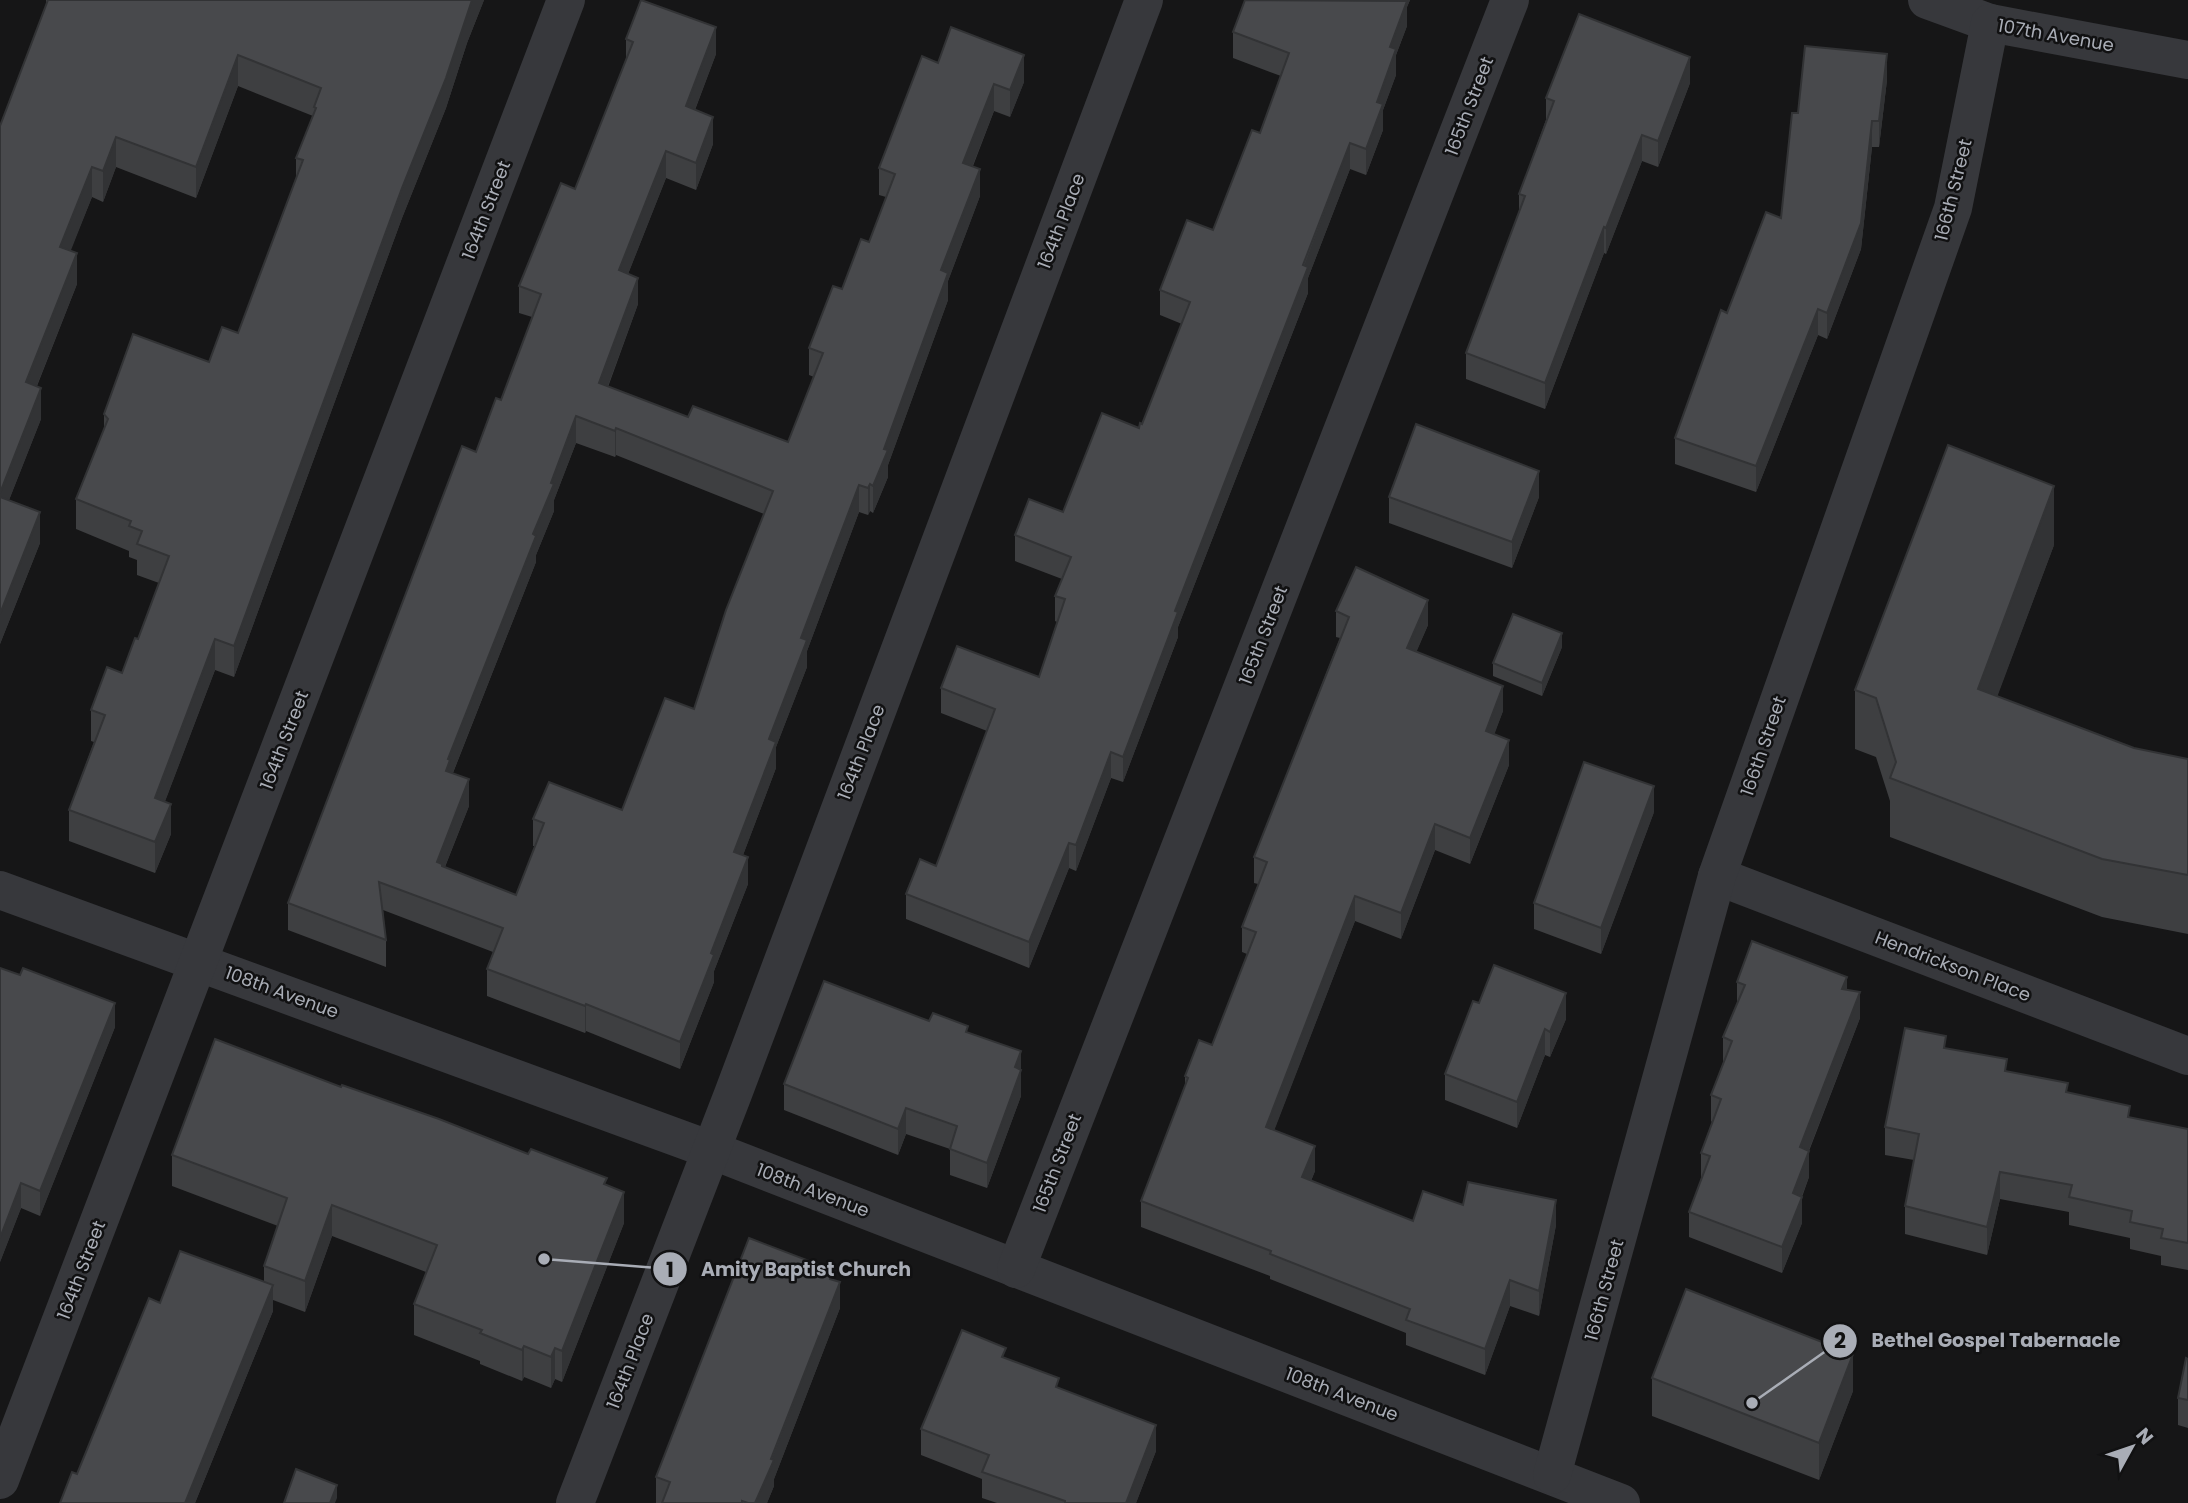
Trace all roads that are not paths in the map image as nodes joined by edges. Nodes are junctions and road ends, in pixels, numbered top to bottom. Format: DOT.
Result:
graph roads {
  1 [pos="566,0"];
  2 [pos="1144,0"];
  3 [pos="1510,0"];
  4 [pos="1927,0"];
  5 [pos="1990,23"];
  6 [pos="2188,60"];
  7 [pos="1717,876"];
  8 [pos="0,890"];
  9 [pos="200,962"];
  10 [pos="2188,1056"];
  11 [pos="711,1150"];
  12 [pos="1016,1269"];
  13 [pos="1552,1475"];
  14 [pos="0,1480"];
  15 [pos="575,1503"];
  16 [pos="1621,1503"];
  1 -- 9 [label="street, 164th Street"];
  2 -- 11 [label="street, 164th Place"];
  3 -- 12 [label="street, 165th Street"];
  4 -- 5 [label="street, 107th Avenue"];
  5 -- 6 [label="street, 107th Avenue"];
  5 -- 7 [label="street, 166th Street"];
  7 -- 10 [label="street, Hendrickson Place"];
  7 -- 13 [label="street, 166th Street"];
  8 -- 9 [label="street, 108th Avenue"];
  9 -- 11 [label="street, 108th Avenue"];
  9 -- 14 [label="street, 164th Street"];
  11 -- 12 [label="street, 108th Avenue"];
  11 -- 15 [label="street, 164th Place"];
  12 -- 13 [label="street, 108th Avenue"];
  13 -- 16 [label="street, 108th Avenue"];
}
